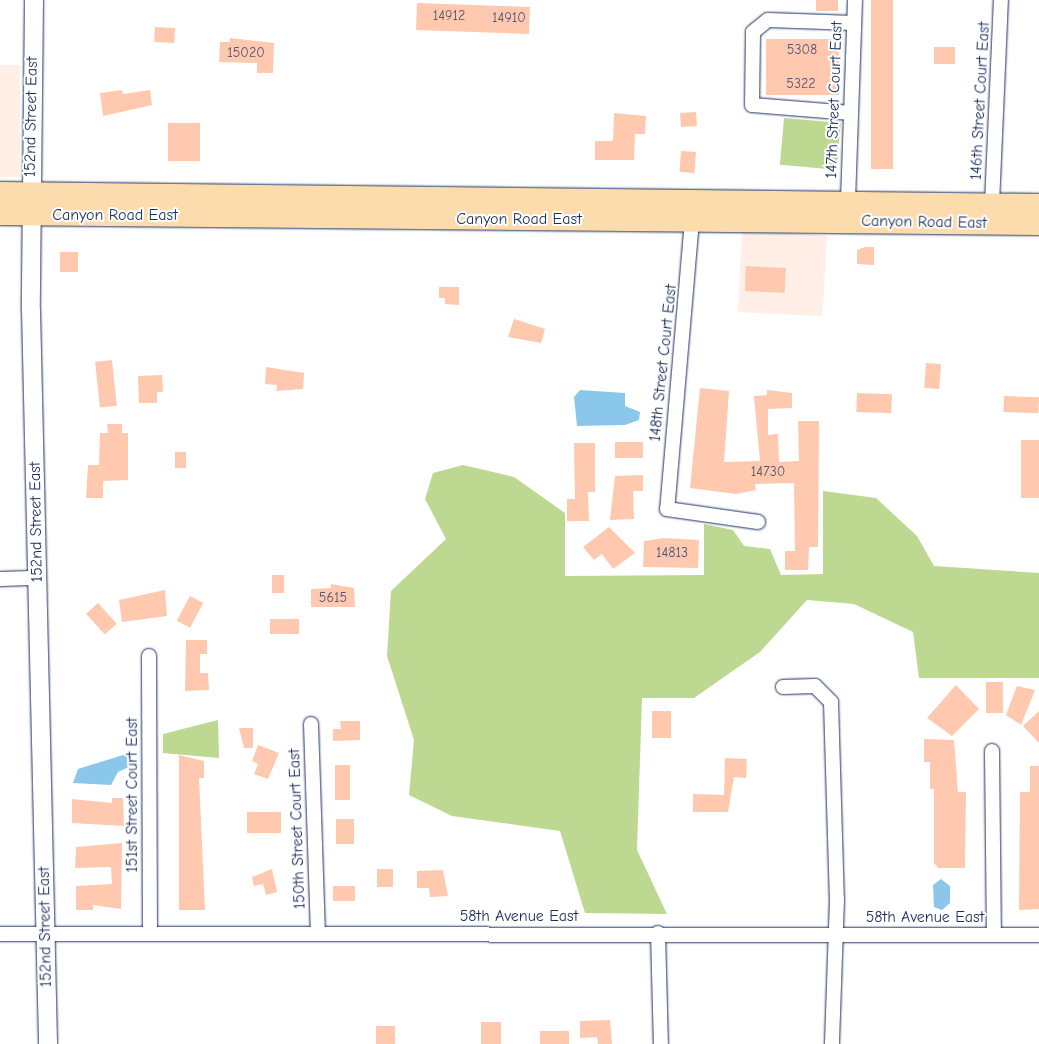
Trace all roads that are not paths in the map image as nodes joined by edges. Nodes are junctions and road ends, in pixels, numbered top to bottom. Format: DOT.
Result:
graph roads {
  1 [pos="34,0"];
  2 [pos="855,0"];
  3 [pos="1001,0"];
  4 [pos="854,23"];
  5 [pos="851,113"];
  6 [pos="0,193"];
  7 [pos="665,198"];
  8 [pos="848,202"];
  9 [pos="30,204"];
  10 [pos="992,204"];
  11 [pos="1039,205"];
  12 [pos="0,214"];
  13 [pos="583,219"];
  14 [pos="692,220"];
  15 [pos="1039,224"];
  16 [pos="758,522"];
  17 [pos="0,578"];
  18 [pos="38,578"];
  19 [pos="149,656"];
  20 [pos="784,686"];
  21 [pos="311,724"];
  22 [pos="992,751"];
  23 [pos="318,933"];
  24 [pos="658,933"];
  25 [pos="0,934"];
  26 [pos="45,934"];
  27 [pos="150,934"];
  28 [pos="833,934"];
  29 [pos="994,935"];
  30 [pos="1039,935"];
  31 [pos="48,1044"];
  32 [pos="661,1044"];
  33 [pos="832,1044"];
  1 -- 9 [label="street, 152nd Street East"];
  2 -- 4 [label="street, 147th Street Court East"];
  3 -- 10 [label="street, 146th Street Court East"];
  4 -- 5 [label="street, 147th Street Court East"];
  4 -- 5 [label="street"];
  5 -- 8 [label="street, 147th Street Court East"];
  6 -- 9 [label="main road, Canyon Road East"];
  7 -- 8 [label="main road, Canyon Road East"];
  7 -- 9 [label="main road, Canyon Road East"];
  7 -- 13 [label="main road"];
  8 -- 10 [label="main road, Canyon Road East"];
  9 -- 12 [label="main road, Canyon Road East"];
  9 -- 13 [label="main road, Canyon Road East"];
  9 -- 18 [label="street, 152nd Street East"];
  10 -- 11 [label="main road, Canyon Road East"];
  13 -- 14 [label="main road, Canyon Road East"];
  14 -- 15 [label="main road, Canyon Road East"];
  14 -- 16 [label="street, 148th Street Court East"];
  17 -- 18 [label="street"];
  18 -- 26 [label="street, 152nd Street East"];
  19 -- 27 [label="street, 151st Street Court East"];
  20 -- 28 [label="street"];
  21 -- 23 [label="street, 150th Street Court East"];
  22 -- 29 [label="street"];
  23 -- 24 [label="street, 58th Avenue East"];
  23 -- 27 [label="street, 58th Avenue East"];
  24 -- 28 [label="street, 58th Avenue East"];
  24 -- 32 [label="street"];
  25 -- 26 [label="street, 58th Avenue East"];
  26 -- 27 [label="street, 58th Avenue East"];
  26 -- 31 [label="street, 152nd Street East"];
  28 -- 29 [label="street, 58th Avenue East"];
  28 -- 33 [label="street"];
  29 -- 30 [label="street, 58th Avenue East"];
}
